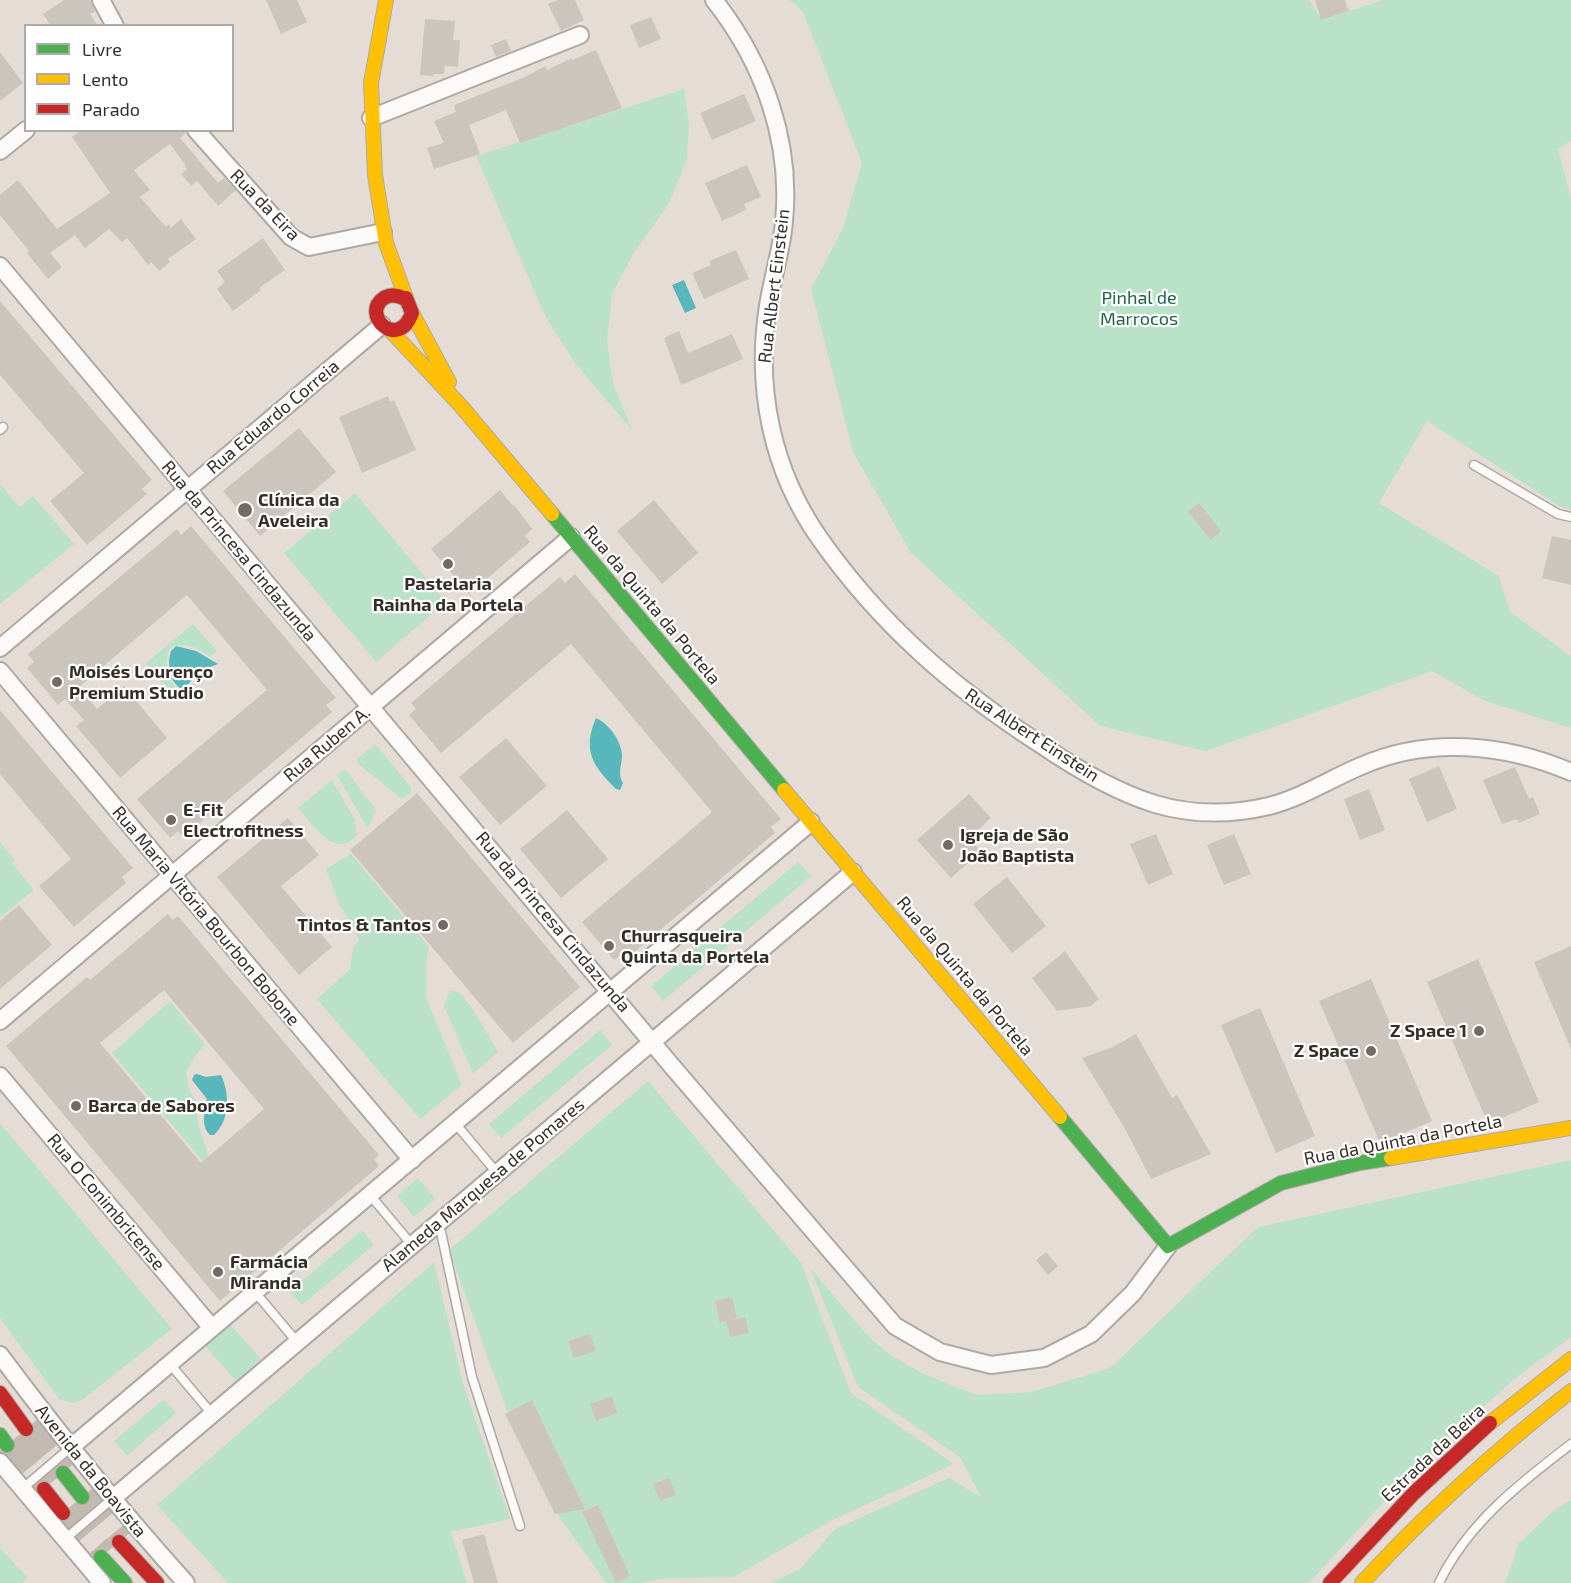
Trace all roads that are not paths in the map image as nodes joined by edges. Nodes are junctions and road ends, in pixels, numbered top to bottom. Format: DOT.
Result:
graph roads {
  1 [pos="101,0"];
  2 [pos="386,0"];
  3 [pos="714,0"];
  4 [pos="114,24"];
  5 [pos="580,35"];
  6 [pos="371,118"];
  7 [pos="24,132"];
  8 [pos="198,132"];
  9 [pos="0,151"];
  10 [pos="385,238"];
  11 [pos="0,266"];
  12 [pos="381,300"];
  13 [pos="410,307"];
  14 [pos="386,328"];
  15 [pos="461,406"];
  16 [pos="1474,465"];
  17 [pos="188,489"];
  18 [pos="1571,518"];
  19 [pos="571,537"];
  20 [pos="0,648"];
  21 [pos="0,671"];
  22 [pos="371,707"];
  23 [pos="1571,772"];
  24 [pos="811,822"];
  25 [pos="853,872"];
  26 [pos="172,875"];
  27 [pos="611,991"];
  28 [pos="0,1021"];
  29 [pos="653,1042"];
  30 [pos="0,1076"];
  31 [pos="455,1123"];
  32 [pos="1571,1128"];
  33 [pos="412,1160"];
  34 [pos="497,1173"];
  35 [pos="370,1195"];
  36 [pos="435,1226"];
  37 [pos="412,1245"];
  38 [pos="1168,1246"];
  39 [pos="255,1292"];
  40 [pos="212,1328"];
  41 [pos="297,1342"];
  42 [pos="0,1355"];
  43 [pos="1571,1359"];
  44 [pos="170,1364"];
  45 [pos="1571,1391"];
  46 [pos="0,1393"];
  47 [pos="212,1414"];
  48 [pos="26,1429"];
  49 [pos="1571,1444"];
  50 [pos="70,1448"];
  51 [pos="0,1462"];
  52 [pos="63,1473"];
  53 [pos="22,1489"];
  54 [pos="44,1489"];
  55 [pos="82,1497"];
  56 [pos="112,1499"];
  57 [pos="63,1513"];
  58 [pos="520,1526"];
  59 [pos="64,1540"];
  60 [pos="119,1542"];
  61 [pos="101,1557"];
  62 [pos="102,1583"];
  63 [pos="125,1583"];
  64 [pos="157,1583"];
  65 [pos="186,1583"];
  66 [pos="1330,1583"];
  67 [pos="1362,1583"];
  68 [pos="1439,1583"];
  1 -- 4 [label="street"];
  2 -- 6 [label="main road"];
  3 -- 23 [label="street, Rua Albert Einstein"];
  5 -- 6 [label="street"];
  6 -- 10 [label="main road"];
  7 -- 9 [label="street"];
  8 -- 10 [label="street, Rua da Eira"];
  10 -- 12 [label="main road"];
  10 -- 13 [label="main road, Rua da Quinta da Portela"];
  11 -- 17 [label="street, Rua da Princesa Cindazunda"];
  12 -- 13 [label="main road"];
  12 -- 14 [label="main road"];
  13 -- 14 [label="main road"];
  13 -- 15 [label="main road, Rua da Quinta da Portela"];
  14 -- 15 [label="main road, Rua da Quinta da Portela"];
  14 -- 17 [label="street, Rua Eduardo Correia"];
  15 -- 19 [label="main road, Rua da Quinta da Portela"];
  16 -- 18 [label="lane"];
  17 -- 20 [label="street, Rua Eduardo Correia"];
  17 -- 22 [label="street, Rua da Princesa Cindazunda"];
  19 -- 22 [label="street, Rua Ruben A."];
  19 -- 24 [label="main road, Rua da Quinta da Portela"];
  21 -- 26 [label="street, Rua Maria Vitória Bourbon Bobone"];
  22 -- 26 [label="street, Rua Ruben A."];
  22 -- 27 [label="street, Rua da Princesa Cindazunda"];
  24 -- 25 [label="main road, Rua da Quinta da Portela"];
  24 -- 27 [label="street"];
  25 -- 29 [label="street, Alameda Marquesa de Pomares"];
  25 -- 38 [label="main road, Rua da Quinta da Portela"];
  26 -- 28 [label="street, Rua Ruben A."];
  26 -- 33 [label="street, Rua Maria Vitória Bourbon Bobone"];
  27 -- 29 [label="street, Rua da Princesa Cindazunda"];
  27 -- 31 [label="street"];
  29 -- 34 [label="street, Alameda Marquesa de Pomares"];
  29 -- 38 [label="street, Rua da Princesa Cindazunda"];
  30 -- 40 [label="street, Rua O Conimbricense"];
  31 -- 33 [label="street"];
  31 -- 34 [label="lane"];
  32 -- 38 [label="main road, Rua da Quinta da Portela"];
  33 -- 35 [label="street"];
  34 -- 36 [label="street, Alameda Marquesa de Pomares"];
  35 -- 37 [label="lane"];
  35 -- 39 [label="street"];
  36 -- 37 [label="street, Alameda Marquesa de Pomares"];
  36 -- 58 [label="lane"];
  37 -- 41 [label="street, Alameda Marquesa de Pomares"];
  39 -- 40 [label="street"];
  39 -- 41 [label="lane"];
  40 -- 44 [label="street"];
  41 -- 47 [label="street, Alameda Marquesa de Pomares"];
  42 -- 50 [label="street, Avenida da Boavista"];
  43 -- 66 [label="main road, Estrada da Beira"];
  44 -- 47 [label="lane"];
  44 -- 50 [label="street"];
  45 -- 67 [label="main road"];
  46 -- 48 [label="main road, Avenida da Boavista"];
  47 -- 56 [label="street, Alameda Marquesa de Pomares"];
  49 -- 68 [label="lane"];
  50 -- 53 [label="lane"];
  50 -- 56 [label="street, Avenida da Boavista"];
  51 -- 53 [label="street"];
  52 -- 55 [label="main road, Avenida da Boavista"];
  53 -- 59 [label="street"];
  54 -- 57 [label="main road"];
  56 -- 59 [label="lane"];
  56 -- 65 [label="street, Avenida da Boavista"];
  59 -- 62 [label="street"];
  60 -- 64 [label="main road, Avenida da Boavista"];
  61 -- 63 [label="main road"];
}
